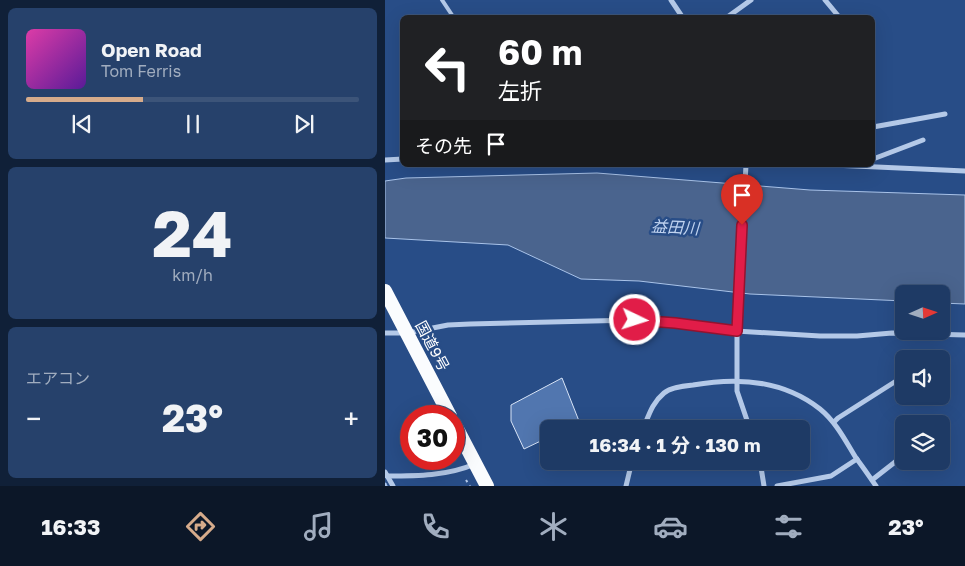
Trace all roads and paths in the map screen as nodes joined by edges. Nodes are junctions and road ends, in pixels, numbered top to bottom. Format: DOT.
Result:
graph roads {
  1 [pos="442,0"];
  2 [pos="671,0"];
  3 [pos="751,0"];
  4 [pos="825,0"];
  5 [pos="452,15"];
  6 [pos="681,15"];
  7 [pos="730,15"];
  8 [pos="838,15"];
  9 [pos="945,114"];
  10 [pos="875,127"];
  11 [pos="923,140"];
  12 [pos="875,158"];
  13 [pos="400,159"];
  14 [pos="385,160"];
  15 [pos="746,167"];
  16 [pos="875,167"];
  17 [pos="965,171"];
  18 [pos="385,291"];
  19 [pos="405,328"];
  20 [pos="737,331"];
  21 [pos="385,333"];
  22 [pos="965,335"];
  23 [pos="737,380"];
  24 [pos="895,382"];
  25 [pos="444,405"];
  26 [pos="647,420"];
  27 [pos="748,420"];
  28 [pos="834,422"];
  29 [pos="465,444"];
  30 [pos="857,459"];
  31 [pos="895,462"];
  32 [pos="475,464"];
  33 [pos="630,470"];
  34 [pos="761,470"];
  35 [pos="386,474"];
  36 [pos="466,480"];
  37 [pos="872,480"];
  38 [pos="393,486"];
  39 [pos="470,486"];
  40 [pos="487,486"];
  41 [pos="626,486"];
  42 [pos="764,486"];
  43 [pos="777,486"];
  44 [pos="876,486"];
  1 -- 5 [label="lane"];
  2 -- 6 [label="street"];
  3 -- 7 [label="street"];
  4 -- 8 [label="street"];
  9 -- 10 [label="street"];
  11 -- 12 [label="street"];
  13 -- 14 [label="street"];
  15 -- 20 [label="street"];
  16 -- 17 [label="street"];
  18 -- 19 [label="highway, 国道9号"];
  19 -- 20 [label="street"];
  19 -- 21 [label="street"];
  19 -- 25 [label="highway, 国道9号"];
  20 -- 22 [label="street"];
  20 -- 23 [label="street"];
  23 -- 26 [label="street"];
  23 -- 27 [label="street"];
  23 -- 28 [label="street"];
  24 -- 28 [label="street"];
  28 -- 30 [label="street"];
  29 -- 32 [label="highway"];
  30 -- 37 [label="street"];
  30 -- 43 [label="street"];
  31 -- 37 [label="street"];
  32 -- 35 [label="street"];
  32 -- 40 [label="highway"];
  33 -- 41 [label="street"];
  34 -- 42 [label="street"];
  35 -- 38 [label="street"];
  36 -- 39 [label="path"];
  37 -- 44 [label="street"];
}
